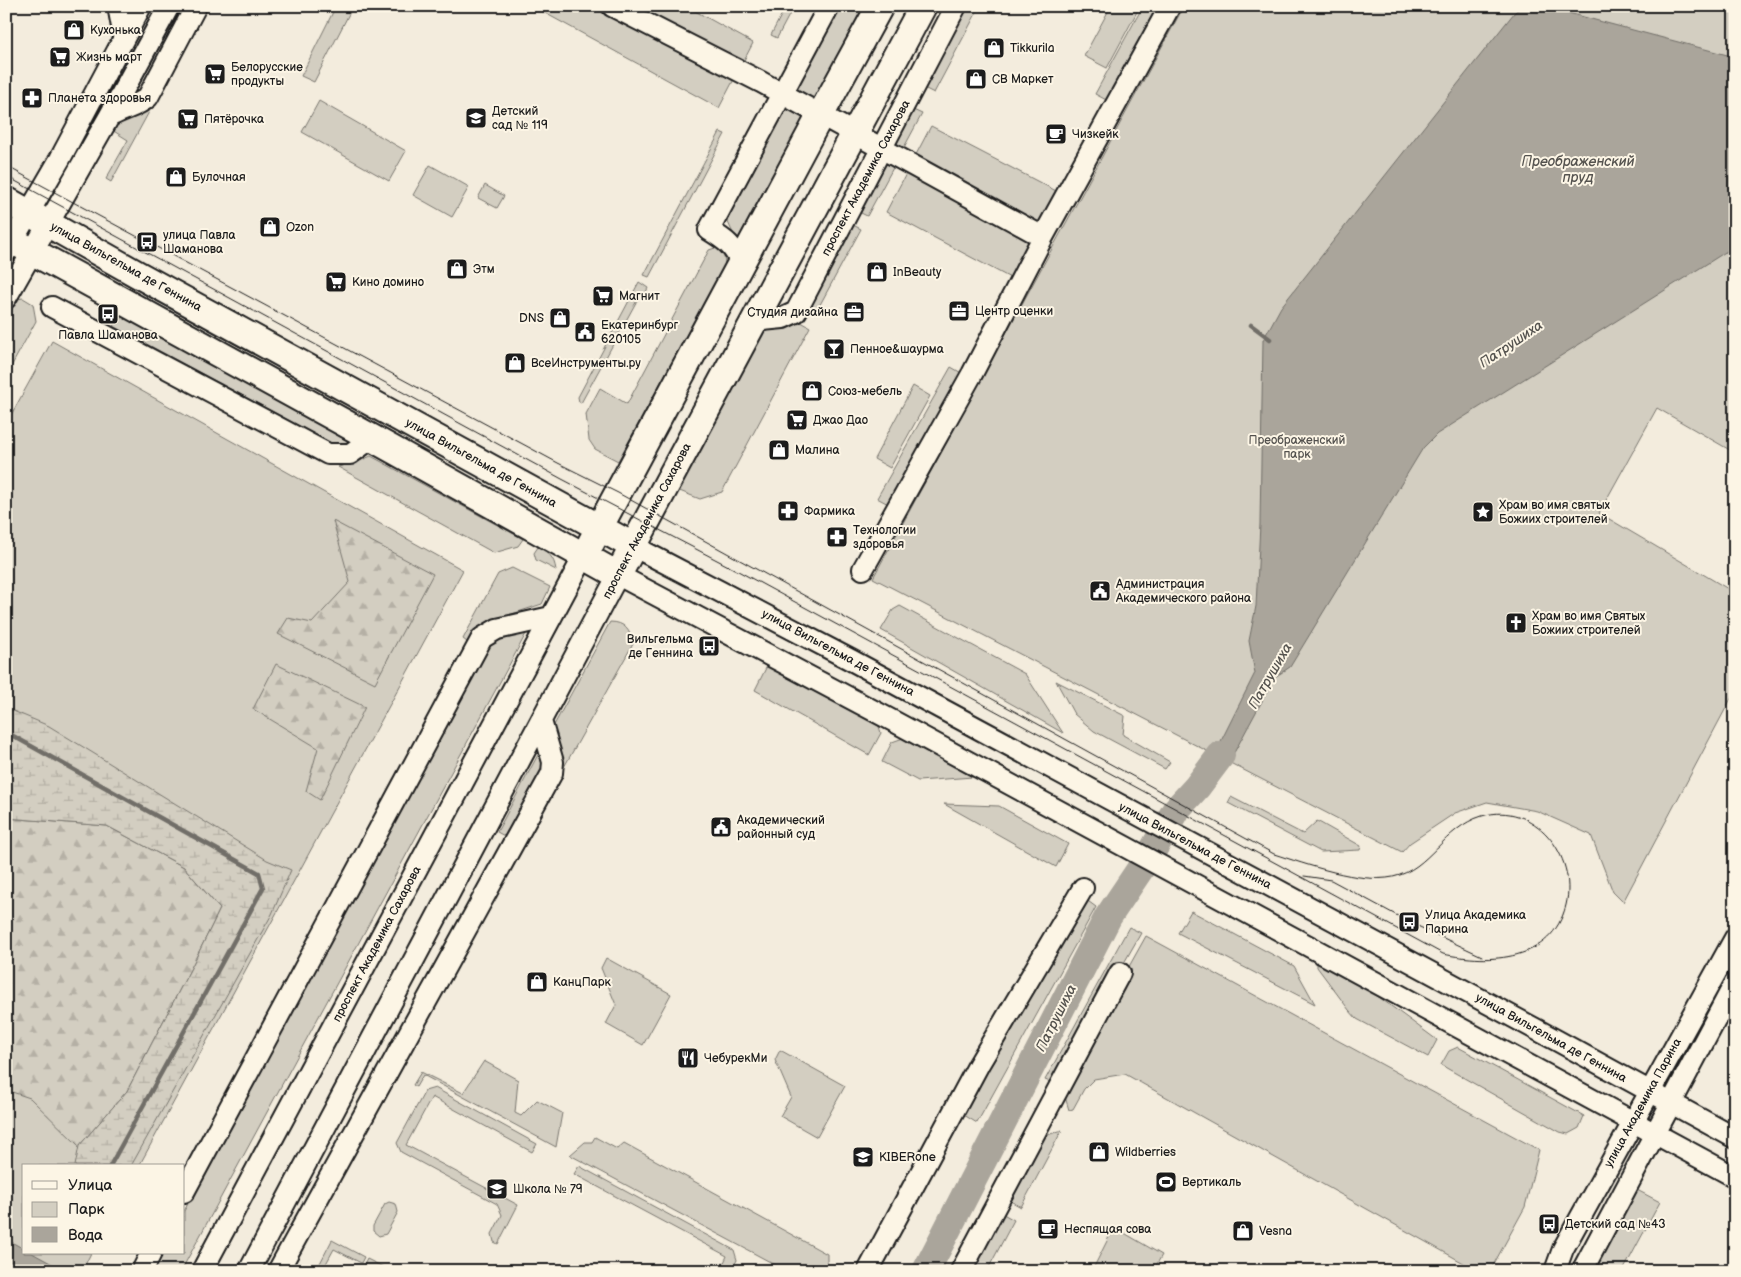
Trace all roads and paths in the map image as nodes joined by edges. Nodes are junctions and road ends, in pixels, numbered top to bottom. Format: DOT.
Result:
graph roads {
  1 [pos="120,6"];
  2 [pos="141,6"];
  3 [pos="168,6"];
  4 [pos="196,6"];
  5 [pos="612,6"];
  6 [pos="829,6"];
  7 [pos="880,6"];
  8 [pos="923,6"];
  9 [pos="956,6"];
  10 [pos="1170,6"];
  11 [pos="124,38"];
  12 [pos="782,93"];
  13 [pos="820,116"];
  14 [pos="109,117"];
  15 [pos="854,134"];
  16 [pos="882,149"];
  17 [pos="6,200"];
  18 [pos="38,218"];
  19 [pos="1043,237"];
  20 [pos="15,245"];
  21 [pos="742,264"];
  22 [pos="6,298"];
  23 [pos="52,307"];
  24 [pos="754,321"];
  25 [pos="372,438"];
  26 [pos="600,528"];
  27 [pos="634,546"];
  28 [pos="584,556"];
  29 [pos="862,569"];
  30 [pos="618,575"];
  31 [pos="551,617"];
  32 [pos="541,721"];
  33 [pos="1083,888"];
  34 [pos="1735,938"];
  35 [pos="1120,973"];
  36 [pos="1735,984"];
  37 [pos="1650,1092"];
  38 [pos="1671,1104"];
  39 [pos="1633,1122"];
  40 [pos="1655,1135"];
  41 [pos="1735,1138"];
  42 [pos="1735,1177"];
  43 [pos="185,1190"];
  44 [pos="150,1254"];
  45 [pos="142,1271"];
  46 [pos="202,1271"];
  47 [pos="249,1271"];
  48 [pos="278,1271"];
  49 [pos="868,1271"];
  50 [pos="961,1271"];
  51 [pos="1555,1271"];
  52 [pos="1582,1271"];
  1 -- 11 [label="street"];
  2 -- 11 [label="street"];
  3 -- 14 [label="street"];
  4 -- 14 [label="street"];
  5 -- 12 [label="street"];
  6 -- 12 [label="street"];
  7 -- 13 [label="main road, проспект Академика Сахарова"];
  8 -- 15 [label="main road, проспект Академика Сахарова"];
  9 -- 16 [label="street, проспект Академика Сахарова"];
  10 -- 19 [label="street"];
  11 -- 18 [label="street"];
  12 -- 13 [label="street"];
  12 -- 21 [label="street"];
  13 -- 15 [label="street"];
  13 -- 21 [label="main road, проспект Академика Сахарова"];
  14 -- 18 [label="street"];
  15 -- 16 [label="street"];
  15 -- 24 [label="main road, проспект Академика Сахарова"];
  16 -- 19 [label="street"];
  16 -- 24 [label="street, проспект Академика Сахарова"];
  17 -- 18 [label="main road, улица Вильгельма де Геннина"];
  18 -- 20 [label="street"];
  18 -- 26 [label="main road, улица Вильгельма де Геннина"];
  19 -- 29 [label="street"];
  20 -- 22 [label="street"];
  20 -- 25 [label="main road"];
  21 -- 26 [label="main road, проспект Академика Сахарова"];
  23 -- 25 [label="street"];
  24 -- 27 [label="main road, проспект Академика Сахарова"];
  25 -- 28 [label="main road"];
  26 -- 27 [label="main road, улица Вильгельма де Геннина"];
  26 -- 28 [label="main road, проспект Академика Сахарова"];
  27 -- 30 [label="main road, проспект Академика Сахарова"];
  27 -- 37 [label="street, улица Вильгельма де Геннина"];
  28 -- 30 [label="main road"];
  28 -- 31 [label="street, проспект Академика Сахарова"];
  30 -- 32 [label="street, проспект Академика Сахарова"];
  30 -- 39 [label="street"];
  31 -- 43 [label="street"];
  31 -- 46 [label="street, проспект Академика Сахарова"];
  32 -- 47 [label="street, проспект Академика Сахарова"];
  32 -- 48 [label="street"];
  33 -- 49 [label="street"];
  34 -- 37 [label="street, улица Академика Парина"];
  35 -- 50 [label="street"];
  36 -- 38 [label="street, улица Академика Парина"];
  37 -- 38 [label="street, улица Вильгельма де Геннина"];
  37 -- 39 [label="street, улица Академика Парина"];
  38 -- 40 [label="street, улица Академика Парина"];
  38 -- 41 [label="street, улица Вильгельма де Геннина"];
  39 -- 40 [label="street"];
  39 -- 51 [label="street, улица Академика Парина"];
  40 -- 42 [label="street"];
  40 -- 52 [label="street, улица Академика Парина"];
  44 -- 45 [label="street"];
}
